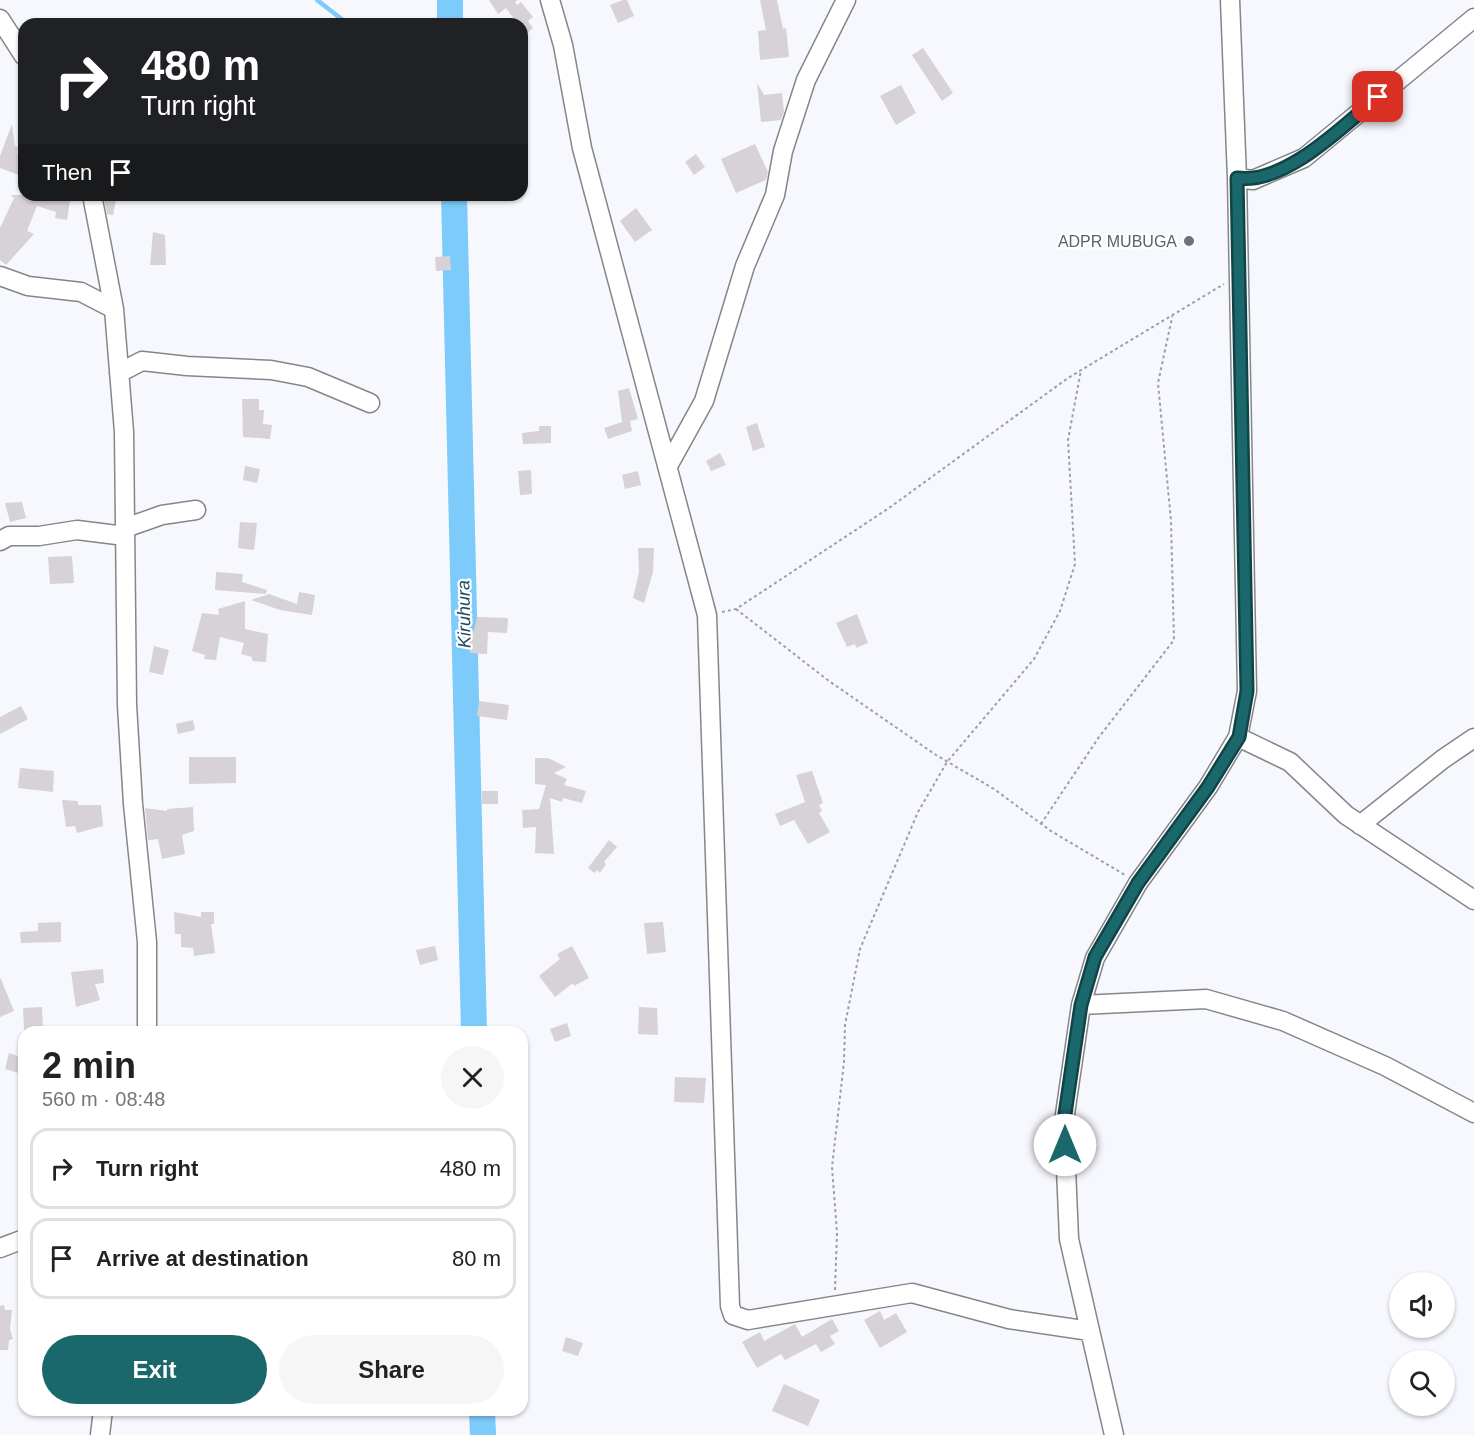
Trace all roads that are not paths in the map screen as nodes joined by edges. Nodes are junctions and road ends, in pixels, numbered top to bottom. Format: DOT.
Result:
graph roads {
  1 [pos="549,0"];
  2 [pos="846,0"];
  3 [pos="1230,0"];
  4 [pos="1474,18"];
  5 [pos="0,19"];
  6 [pos="18,47"];
  7 [pos="1237,178"];
  8 [pos="93,201"];
  9 [pos="0,276"];
  10 [pos="114,309"];
  11 [pos="119,373"];
  12 [pos="370,403"];
  13 [pos="668,466"];
  14 [pos="196,510"];
  15 [pos="125,532"];
  16 [pos="0,541"];
  17 [pos="1239,737"];
  18 [pos="1474,738"];
  19 [pos="1360,825"];
  20 [pos="1471,895"];
  21 [pos="1081,1005"];
  22 [pos="147,1026"];
  23 [pos="1474,1113"];
  24 [pos="18,1241"];
  25 [pos="0,1248"];
  26 [pos="1090,1331"];
  27 [pos="102,1416"];
  28 [pos="100,1435"];
  29 [pos="1114,1435"];
  1 -- 13 [label="street"];
  2 -- 13 [label="street"];
  3 -- 7 [label="street"];
  4 -- 7 [label="street"];
  5 -- 6 [label="street"];
  7 -- 17 [label="street"];
  8 -- 10 [label="street"];
  9 -- 10 [label="street"];
  10 -- 11 [label="street"];
  11 -- 12 [label="street"];
  11 -- 15 [label="street"];
  13 -- 26 [label="street"];
  14 -- 15 [label="street"];
  15 -- 16 [label="street"];
  15 -- 22 [label="street"];
  17 -- 19 [label="street"];
  17 -- 21 [label="street"];
  18 -- 19 [label="street"];
  19 -- 20 [label="street"];
  21 -- 23 [label="street"];
  21 -- 26 [label="street"];
  24 -- 25 [label="street"];
  26 -- 29 [label="street"];
  27 -- 28 [label="street"];
}
